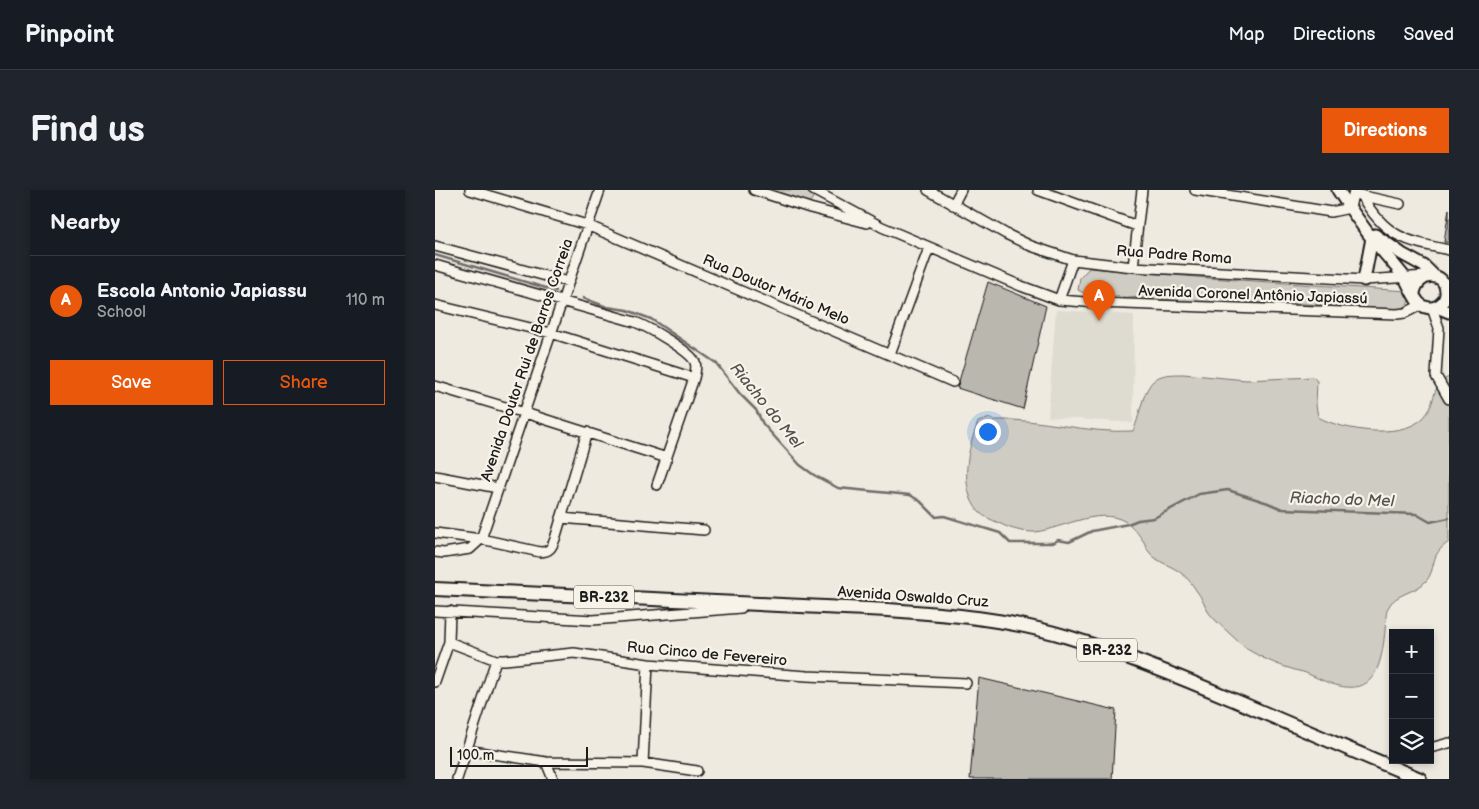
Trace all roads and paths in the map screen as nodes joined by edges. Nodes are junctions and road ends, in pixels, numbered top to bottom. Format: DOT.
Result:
graph roads {
  1 [pos="470,190"];
  2 [pos="599,190"];
  3 [pos="754,190"];
  4 [pos="928,190"];
  5 [pos="961,190"];
  6 [pos="1039,190"];
  7 [pos="1142,190"];
  8 [pos="1195,190"];
  9 [pos="1338,190"];
  10 [pos="815,191"];
  11 [pos="1356,193"];
  12 [pos="1400,204"];
  13 [pos="953,205"];
  14 [pos="810,208"];
  15 [pos="1350,208"];
  16 [pos="1362,224"];
  17 [pos="587,225"];
  18 [pos="1137,226"];
  19 [pos="882,227"];
  20 [pos="1372,238"];
  21 [pos="435,246"];
  22 [pos="929,248"];
  23 [pos="1449,250"];
  24 [pos="1073,260"];
  25 [pos="435,265"];
  26 [pos="1133,267"];
  27 [pos="1437,277"];
  28 [pos="1405,278"];
  29 [pos="1364,280"];
  30 [pos="567,282"];
  31 [pos="1414,293"];
  32 [pos="562,300"];
  33 [pos="1059,300"];
  34 [pos="435,305"];
  35 [pos="1430,307"];
  36 [pos="1449,312"];
  37 [pos="551,333"];
  38 [pos="890,354"];
  39 [pos="694,378"];
  40 [pos="953,382"];
  41 [pos="435,386"];
  42 [pos="1449,399"];
  43 [pos="525,412"];
  44 [pos="587,432"];
  45 [pos="667,458"];
  46 [pos="435,476"];
  47 [pos="657,485"];
  48 [pos="498,488"];
  49 [pos="561,518"];
  50 [pos="704,530"];
  51 [pos="435,533"];
  52 [pos="481,539"];
  53 [pos="435,552"];
  54 [pos="435,589"];
  55 [pos="773,605"];
  56 [pos="435,612"];
  57 [pos="449,612"];
  58 [pos="449,642"];
  59 [pos="496,660"];
  60 [pos="648,664"];
  61 [pos="435,682"];
  62 [pos="966,683"];
  63 [pos="1449,744"];
  64 [pos="1434,747"];
  65 [pos="466,750"];
  66 [pos="1387,761"];
  67 [pos="546,762"];
  68 [pos="643,763"];
  69 [pos="697,771"];
  70 [pos="457,779"];
  71 [pos="553,779"];
  72 [pos="1419,779"];
  1 -- 17 [label="street, Rua Doutor Mário Melo"];
  2 -- 17 [label="street, Avenida Doutor Rui de Barros Correia"];
  3 -- 14 [label="street"];
  4 -- 13 [label="street, Rua Padre Roma"];
  5 -- 13 [label="street"];
  6 -- 18 [label="street"];
  7 -- 18 [label="street"];
  8 -- 15 [label="street"];
  9 -- 15 [label="main road"];
  10 -- 14 [label="street"];
  10 -- 19 [label="street"];
  11 -- 12 [label="street"];
  11 -- 15 [label="street"];
  11 -- 23 [label="street"];
  13 -- 24 [label="street, Rua Padre Roma"];
  14 -- 19 [label="street"];
  15 -- 16 [label="main road"];
  16 -- 20 [label="main road"];
  16 -- 27 [label="main road"];
  17 -- 30 [label="street, Avenida Doutor Rui de Barros Correia"];
  17 -- 38 [label="street, Rua Doutor Mário Melo"];
  18 -- 26 [label="street"];
  19 -- 22 [label="street, Avenida Coronel Antônio Japiassú"];
  20 -- 28 [label="main road"];
  20 -- 29 [label="main road"];
  21 -- 30 [label="street"];
  22 -- 33 [label="street, Avenida Coronel Antônio Japiassú"];
  22 -- 38 [label="street"];
  24 -- 26 [label="street, Rua Padre Roma"];
  24 -- 33 [label="street"];
  25 -- 32 [label="street"];
  26 -- 29 [label="street, Rua Padre Roma"];
  27 -- 28 [label="street, Rua Padre Roma"];
  27 -- 31 [label="main road"];
  27 -- 35 [label="main road"];
  28 -- 29 [label="street, Rua Padre Roma"];
  28 -- 31 [label="main road"];
  30 -- 32 [label="street, Avenida Doutor Rui de Barros Correia"];
  31 -- 35 [label="main road"];
  32 -- 37 [label="street, Avenida Doutor Rui de Barros Correia"];
  32 -- 39 [label="street"];
  33 -- 35 [label="street, Avenida Coronel Antônio Japiassú"];
  34 -- 37 [label="street"];
  35 -- 36 [label="main road"];
  35 -- 42 [label="street"];
  37 -- 39 [label="street"];
  37 -- 43 [label="street, Avenida Doutor Rui de Barros Correia"];
  38 -- 40 [label="street, Rua Doutor Mário Melo"];
  39 -- 45 [label="street"];
  41 -- 43 [label="street"];
  43 -- 44 [label="street"];
  43 -- 48 [label="street, Avenida Doutor Rui de Barros Correia"];
  44 -- 45 [label="street"];
  44 -- 49 [label="street"];
  45 -- 47 [label="street"];
  46 -- 48 [label="street"];
  48 -- 52 [label="street, Avenida Doutor Rui de Barros Correia"];
  49 -- 50 [label="street"];
  49 -- 52 [label="street"];
  51 -- 52 [label="street"];
  52 -- 53 [label="street"];
  54 -- 55 [label="highway, Avenida Oswaldo Cruz / BR-232"];
  55 -- 57 [label="street"];
  55 -- 66 [label="highway, Avenida Oswaldo Cruz / BR-232"];
  56 -- 57 [label="street"];
  57 -- 58 [label="street"];
  58 -- 59 [label="street, Rua Cinco de Fevereiro"];
  58 -- 61 [label="street"];
  59 -- 60 [label="street, Rua Cinco de Fevereiro"];
  59 -- 65 [label="street"];
  60 -- 62 [label="street, Rua Cinco de Fevereiro"];
  60 -- 68 [label="street"];
  63 -- 64 [label="street"];
  65 -- 67 [label="street"];
  65 -- 70 [label="street"];
  66 -- 72 [label="highway, Avenida Oswaldo Cruz / BR-232"];
  67 -- 68 [label="street"];
  67 -- 71 [label="street"];
  68 -- 69 [label="street"];
}
